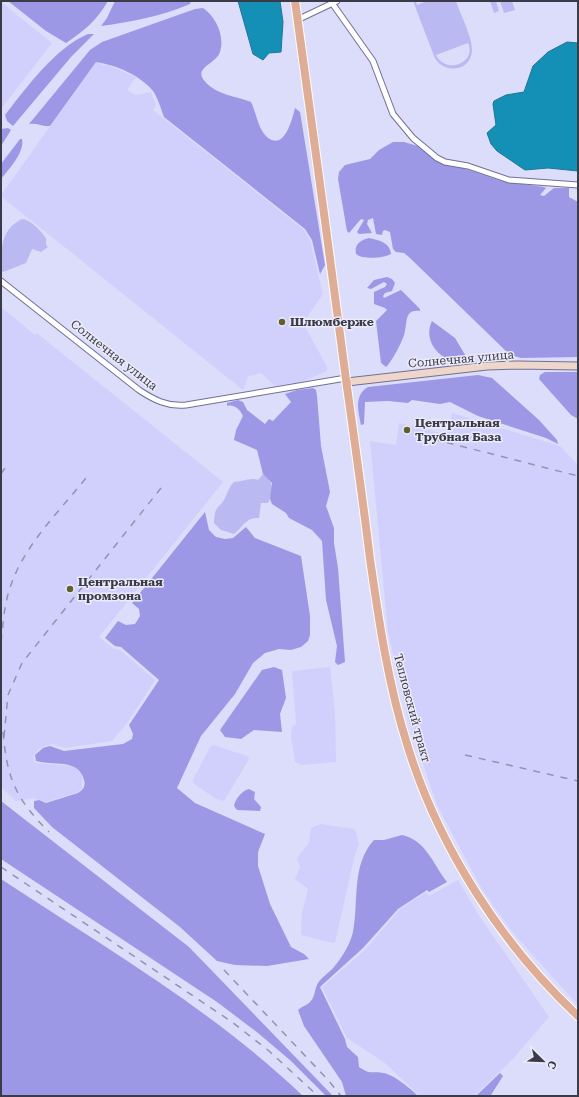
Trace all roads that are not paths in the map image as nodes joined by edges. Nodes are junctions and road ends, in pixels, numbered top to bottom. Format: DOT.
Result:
graph roads {
  1 [pos="295,1"];
  2 [pos="335,2"];
  3 [pos="297,20"];
  4 [pos="578,185"];
  5 [pos="1,281"];
  6 [pos="578,366"];
  7 [pos="347,380"];
  8 [pos="578,1016"];
  1 -- 3 [label="main road, Тепловский тракт"];
  2 -- 3 [label="street"];
  2 -- 4 [label="street"];
  3 -- 7 [label="main road, Тепловский тракт"];
  5 -- 7 [label="street, Солнечная улица"];
  6 -- 7 [label="street, Солнечная улица"];
  7 -- 8 [label="main road, Тепловский тракт"];
}
